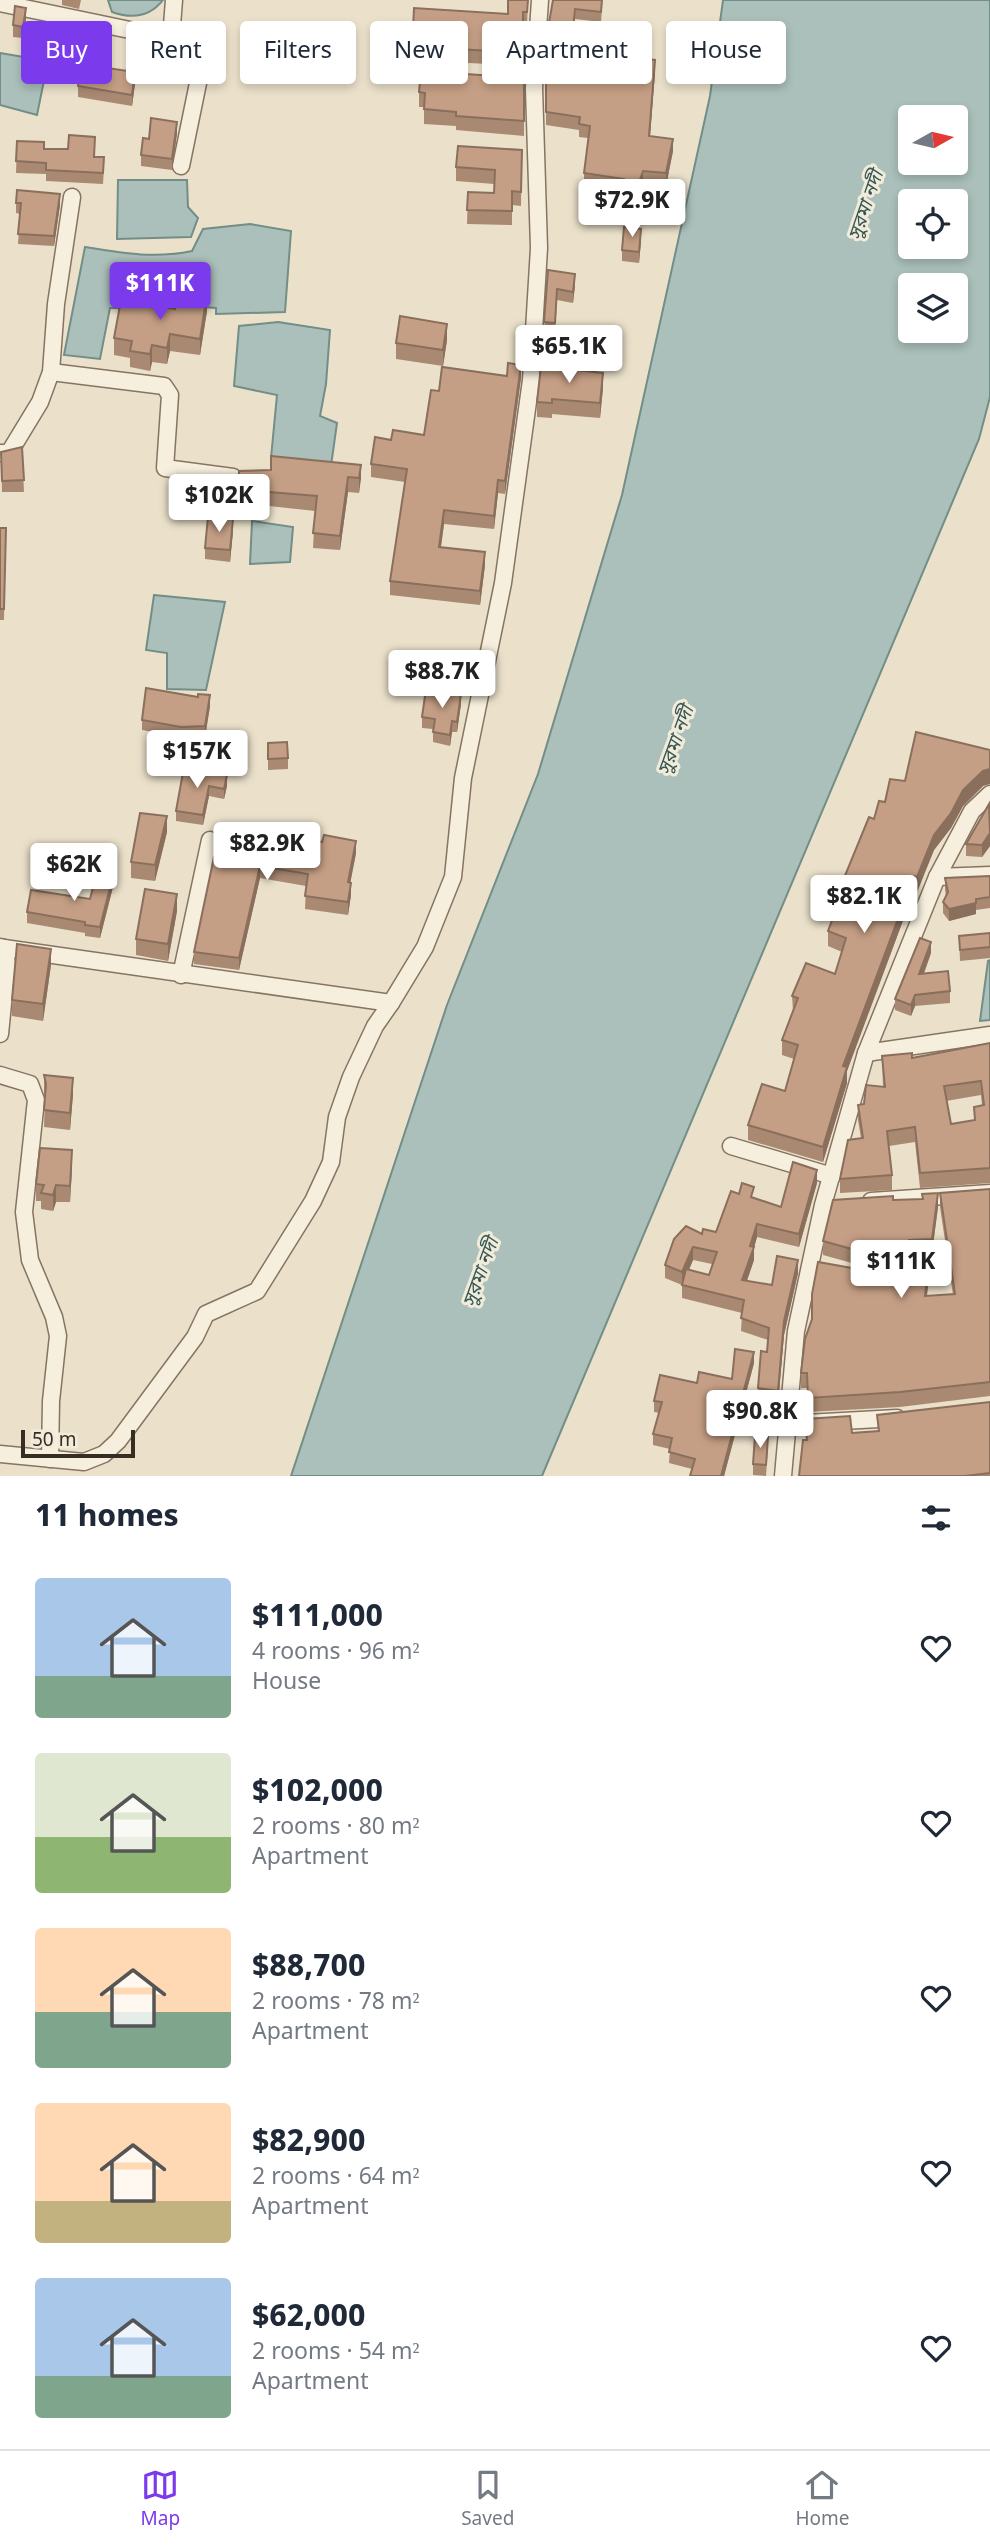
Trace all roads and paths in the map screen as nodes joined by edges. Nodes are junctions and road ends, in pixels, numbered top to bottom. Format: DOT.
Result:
graph roads {
  1 [pos="174,0"];
  2 [pos="540,0"];
  3 [pos="0,3"];
  4 [pos="172,21"];
  5 [pos="126,29"];
  6 [pos="198,84"];
  7 [pos="181,166"];
  8 [pos="72,197"];
  9 [pos="51,372"];
  10 [pos="0,453"];
  11 [pos="233,477"];
  12 [pos="990,794"];
  13 [pos="210,839"];
  14 [pos="990,875"];
  15 [pos="937,877"];
  16 [pos="2,948"];
  17 [pos="181,975"];
  18 [pos="391,1003"];
  19 [pos="0,1034"];
  20 [pos="990,1035"];
  21 [pos="866,1053"];
  22 [pos="0,1075"];
  23 [pos="731,1146"];
  24 [pos="832,1176"];
  25 [pos="990,1193"];
  26 [pos="837,1204"];
  27 [pos="914,1416"];
  28 [pos="788,1424"];
  29 [pos="0,1454"];
  30 [pos="50,1459"];
  31 [pos="783,1476"];
  1 -- 4 [label="street"];
  2 -- 18 [label="street"];
  3 -- 5 [label="street"];
  6 -- 7 [label="street"];
  8 -- 9 [label="street"];
  9 -- 10 [label="street"];
  9 -- 11 [label="street"];
  12 -- 15 [label="street"];
  13 -- 17 [label="street"];
  14 -- 15 [label="street"];
  15 -- 21 [label="street"];
  16 -- 17 [label="street"];
  16 -- 19 [label="street"];
  17 -- 18 [label="street"];
  18 -- 30 [label="street"];
  20 -- 21 [label="street"];
  21 -- 24 [label="street"];
  22 -- 30 [label="street"];
  23 -- 24 [label="street"];
  24 -- 26 [label="street"];
  25 -- 26 [label="street"];
  26 -- 28 [label="street"];
  27 -- 28 [label="street"];
  28 -- 31 [label="street"];
  29 -- 30 [label="street"];
}
